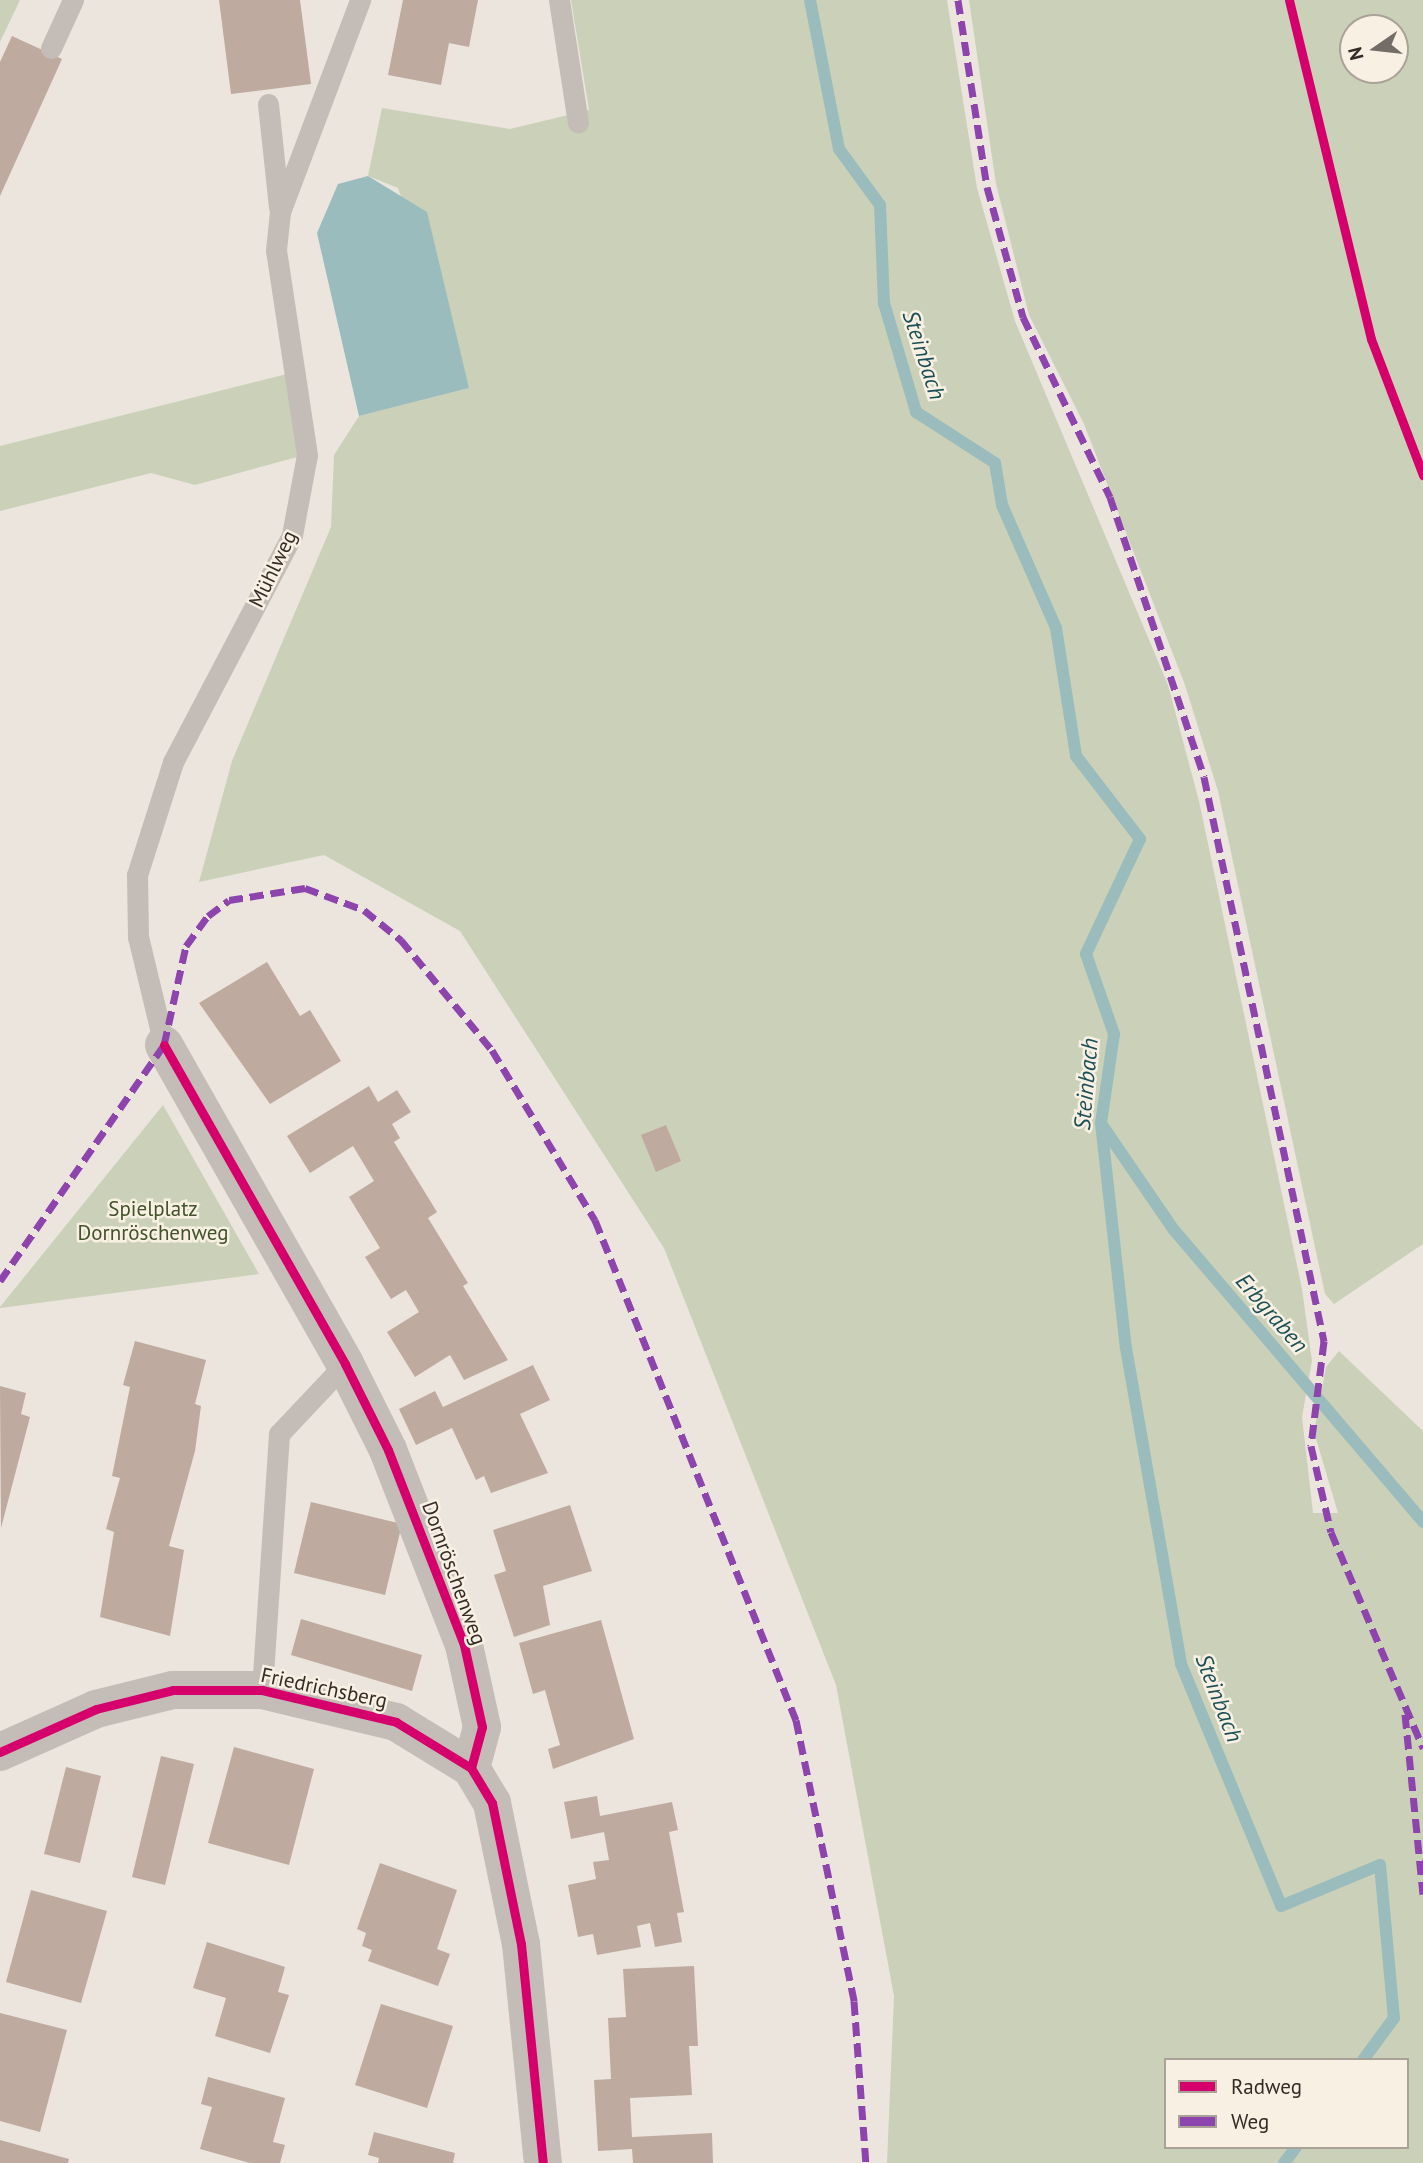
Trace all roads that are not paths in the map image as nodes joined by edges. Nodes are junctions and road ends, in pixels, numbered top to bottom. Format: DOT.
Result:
graph roads {
  1 [pos="73,0"];
  2 [pos="360,0"];
  3 [pos="559,0"];
  4 [pos="51,48"];
  5 [pos="268,104"];
  6 [pos="578,123"];
  7 [pos="280,212"];
  8 [pos="164,1045"];
  9 [pos="345,1364"];
  10 [pos="262,1689"];
  11 [pos="0,1752"];
  12 [pos="471,1768"];
  13 [pos="543,2163"];
  1 -- 4 [label="lane"];
  2 -- 7 [label="lane, Mühlweg"];
  3 -- 6 [label="lane"];
  5 -- 7 [label="lane"];
  7 -- 8 [label="lane, Mühlweg"];
  8 -- 9 [label="street, Dornröschenweg"];
  9 -- 10 [label="lane"];
  9 -- 12 [label="street, Dornröschenweg"];
  10 -- 11 [label="street, Friedrichsberg"];
  10 -- 12 [label="street, Friedrichsberg"];
  12 -- 13 [label="street"];
}
